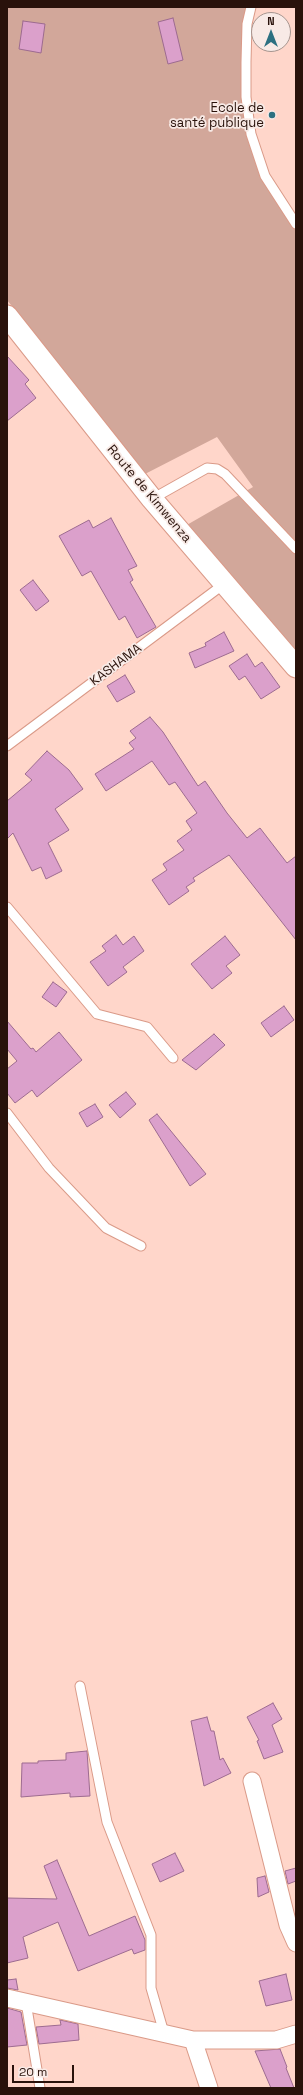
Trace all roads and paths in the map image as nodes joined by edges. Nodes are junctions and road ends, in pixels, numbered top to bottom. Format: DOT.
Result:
graph roads {
  1 [pos="251,7"];
  2 [pos="296,224"];
  3 [pos="9,322"];
  4 [pos="152,499"];
  5 [pos="296,549"];
  6 [pos="224,584"];
  7 [pos="296,667"];
  8 [pos="7,746"];
  9 [pos="7,907"];
  10 [pos="173,1058"];
  11 [pos="7,1113"];
  12 [pos="141,1246"];
  13 [pos="80,1686"];
  14 [pos="252,1781"];
  15 [pos="296,1943"];
  16 [pos="7,1998"];
  17 [pos="26,2002"];
  18 [pos="164,2033"];
  19 [pos="296,2034"];
  20 [pos="193,2040"];
  21 [pos="40,2088"];
  22 [pos="210,2088"];
  1 -- 2 [label="lane"];
  3 -- 4 [label="street, Route de Kimwenza"];
  4 -- 5 [label="lane"];
  4 -- 6 [label="street, Route de Kimwenza"];
  6 -- 7 [label="street, Route de Kimwenza"];
  6 -- 8 [label="lane, KASHAMA"];
  9 -- 10 [label="lane"];
  11 -- 12 [label="lane"];
  13 -- 18 [label="lane"];
  14 -- 15 [label="street"];
  16 -- 17 [label="street"];
  17 -- 18 [label="street"];
  17 -- 21 [label="lane"];
  18 -- 20 [label="street"];
  19 -- 20 [label="street"];
  20 -- 22 [label="street"];
}
